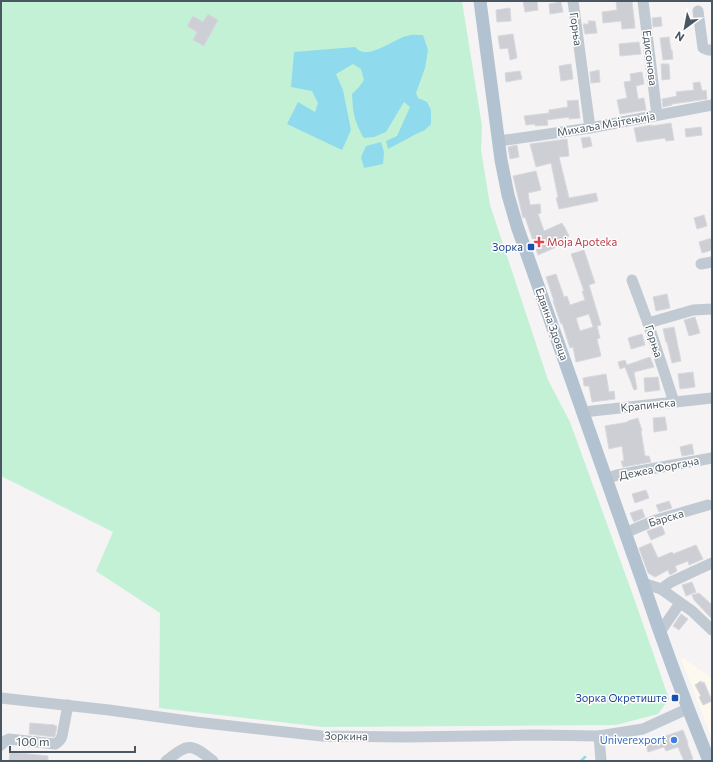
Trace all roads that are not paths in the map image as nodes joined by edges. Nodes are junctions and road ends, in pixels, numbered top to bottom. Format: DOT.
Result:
graph roads {
  1 [pos="480,1"];
  2 [pos="573,1"];
  3 [pos="643,1"];
  4 [pos="698,10"];
  5 [pos="712,50"];
  6 [pos="712,105"];
  7 [pos="657,115"];
  8 [pos="590,128"];
  9 [pos="499,142"];
  10 [pos="632,280"];
  11 [pos="712,309"];
  12 [pos="648,323"];
  13 [pos="712,398"];
  14 [pos="674,402"];
  15 [pos="583,412"];
  16 [pos="712,458"];
  17 [pos="606,479"];
  18 [pos="708,505"];
  19 [pos="625,533"];
  20 [pos="712,563"];
  21 [pos="643,583"];
  22 [pos="661,590"];
  23 [pos="680,603"];
  24 [pos="712,630"];
  25 [pos="660,635"];
  26 [pos="1,698"];
  27 [pos="68,705"];
  28 [pos="688,709"];
  29 [pos="599,736"];
  30 [pos="1,745"];
  31 [pos="166,761"];
  32 [pos="213,761"];
  33 [pos="601,761"];
  34 [pos="709,761"];
  1 -- 9 [label="main road, Едвина Здовца"];
  2 -- 8 [label="street, Горња"];
  3 -- 7 [label="street, Едисонова"];
  4 -- 5 [label="street"];
  6 -- 7 [label="street, Михаља Мајтењија"];
  7 -- 8 [label="street, Михаља Мајтењија"];
  8 -- 9 [label="street, Михаља Мајтењија"];
  9 -- 15 [label="main road, Едвина Здовца"];
  10 -- 12 [label="street, Горња"];
  11 -- 12 [label="street"];
  12 -- 14 [label="street, Горња"];
  13 -- 14 [label="street, Крапинска"];
  14 -- 15 [label="street, Крапинска"];
  15 -- 17 [label="main road, Едвина Здовца"];
  16 -- 17 [label="street, Дежеа Форгача"];
  17 -- 19 [label="main road, Едвина Здовца"];
  18 -- 19 [label="street, Барска"];
  19 -- 21 [label="main road, Едвина Здовца"];
  20 -- 22 [label="street"];
  21 -- 22 [label="street"];
  21 -- 25 [label="main road, Едвина Здовца"];
  22 -- 23 [label="street"];
  23 -- 24 [label="street"];
  23 -- 25 [label="street"];
  25 -- 28 [label="main road, Едвина Здовца"];
  26 -- 27 [label="street, Зоркина"];
  27 -- 29 [label="street, Зоркина"];
  27 -- 30 [label="street"];
  28 -- 29 [label="street, Зоркина"];
  28 -- 34 [label="main road, Едвина Здовца"];
  29 -- 33 [label="street"];
  31 -- 32 [label="street"];
}
